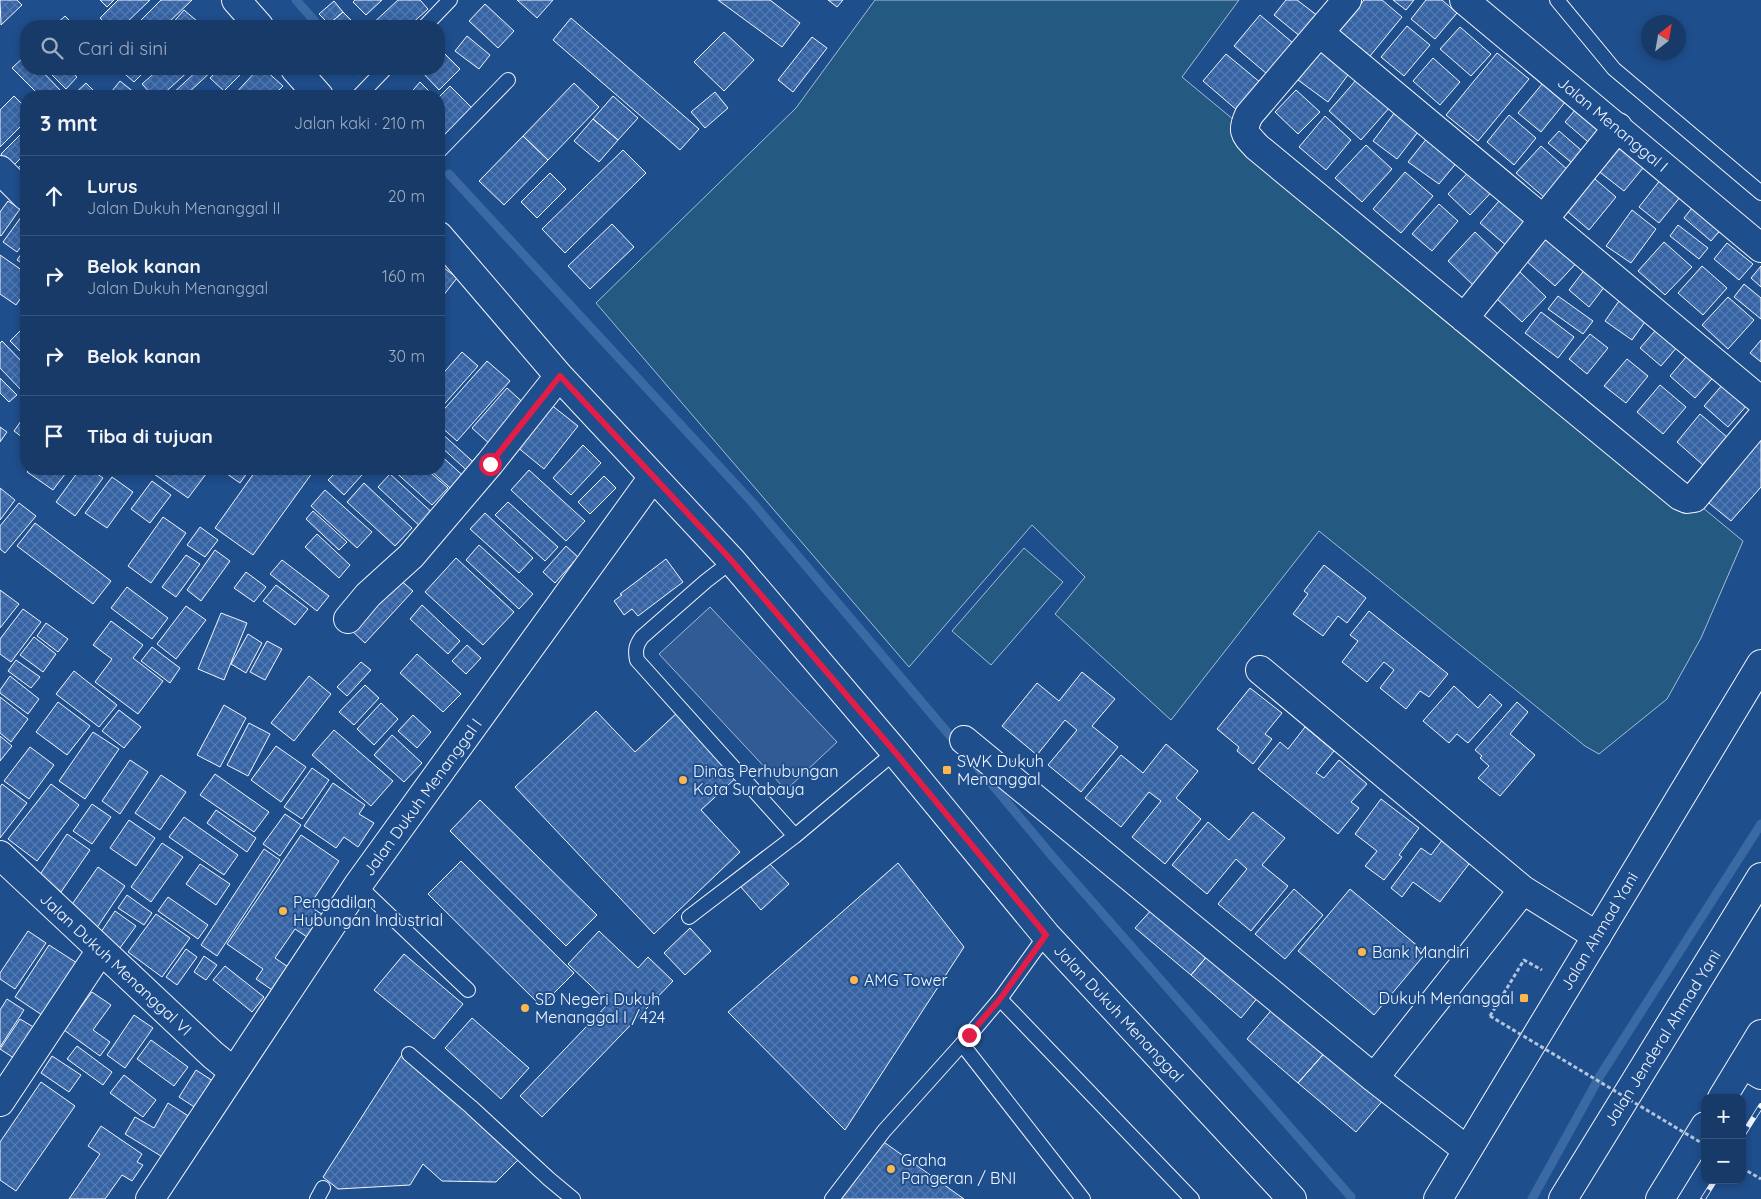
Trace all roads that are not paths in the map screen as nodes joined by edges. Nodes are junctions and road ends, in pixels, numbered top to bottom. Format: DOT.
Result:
graph roads {
  1 [pos="236,0"];
  2 [pos="450,0"];
  3 [pos="1348,0"];
  4 [pos="1464,0"];
  5 [pos="1557,0"];
  6 [pos="254,20"];
  7 [pos="431,20"];
  8 [pos="1320,33"];
  9 [pos="300,75"];
  10 [pos="379,75"];
  11 [pos="508,80"];
  12 [pos="314,90"];
  13 [pos="365,90"];
  14 [pos="1618,127"];
  15 [pos="445,145"];
  16 [pos="0,170"];
  17 [pos="20,190"];
  18 [pos="1761,193"];
  19 [pos="1543,219"];
  20 [pos="445,243"];
  21 [pos="1761,248"];
  22 [pos="1464,318"];
  23 [pos="560,376"];
  24 [pos="1761,401"];
  25 [pos="1761,418"];
  26 [pos="653,477"];
  27 [pos="732,561"];
  28 [pos="348,619"];
  29 [pos="1761,664"];
  30 [pos="1260,670"];
  31 [pos="964,740"];
  32 [pos="895,752"];
  33 [pos="795,836"];
  34 [pos="0,855"];
  35 [pos="1761,878"];
  36 [pos="358,885"];
  37 [pos="1524,890"];
  38 [pos="690,917"];
  39 [pos="1046,935"];
  40 [pos="1597,936"];
  41 [pos="102,950"];
  42 [pos="468,990"];
  43 [pos="1000,999"];
  44 [pos="1761,1034"];
  45 [pos="962,1044"];
  46 [pos="409,1054"];
  47 [pos="1752,1069"];
  48 [pos="234,1072"];
  49 [pos="1374,1078"];
  50 [pos="1726,1094"];
  51 [pos="0,1102"];
  52 [pos="1701,1132"];
  53 [pos="1468,1150"];
  54 [pos="150,1199"];
  55 [pos="573,1199"];
  56 [pos="832,1199"];
  57 [pos="1083,1199"];
  58 [pos="1192,1199"];
  59 [pos="1292,1199"];
  60 [pos="1438,1199"];
  61 [pos="1563,1199"];
  62 [pos="1660,1199"];
  1 -- 6 [label="main road"];
  2 -- 7 [label="lane"];
  3 -- 8 [label="main road"];
  4 -- 14 [label="main road, Jalan Menanggal I"];
  5 -- 18 [label="lane"];
  8 -- 19 [label="main road"];
  8 -- 22 [label="main road"];
  9 -- 12 [label="main road"];
  10 -- 13 [label="lane"];
  11 -- 15 [label="lane"];
  14 -- 19 [label="main road"];
  14 -- 21 [label="main road, Jalan Menanggal I"];
  16 -- 17 [label="main road"];
  19 -- 22 [label="main road"];
  19 -- 24 [label="main road"];
  20 -- 23 [label="main road, Jalan Dukuh Menanggal"];
  22 -- 25 [label="main road"];
  23 -- 26 [label="main road, Jalan Dukuh Menanggal"];
  23 -- 28 [label="main road"];
  26 -- 27 [label="main road, Jalan Dukuh Menanggal"];
  26 -- 36 [label="main road, Jalan Dukuh Menanggal I"];
  27 -- 32 [label="main road, Jalan Dukuh Menanggal"];
  27 -- 33 [label="lane"];
  29 -- 40 [label="main road, Jalan Ahmad Yani"];
  30 -- 37 [label="main road"];
  31 -- 49 [label="main road"];
  32 -- 33 [label="lane"];
  32 -- 39 [label="main road, Jalan Dukuh Menanggal"];
  33 -- 38 [label="lane"];
  34 -- 41 [label="main road, Jalan Dukuh Menanggal VI"];
  35 -- 61 [label="main road, Jalan Jenderal Ahmad Yani"];
  36 -- 42 [label="lane"];
  36 -- 48 [label="main road, Jalan Dukuh Menanggal I"];
  37 -- 40 [label="main road"];
  37 -- 49 [label="main road"];
  39 -- 43 [label="lane"];
  39 -- 59 [label="main road, Jalan Dukuh Menanggal"];
  40 -- 53 [label="main road, Jalan Ahmad Yani"];
  41 -- 48 [label="main road, Jalan Dukuh Menanggal VI"];
  41 -- 51 [label="main road"];
  43 -- 45 [label="lane"];
  43 -- 58 [label="lane"];
  44 -- 47 [label="main road"];
  45 -- 56 [label="lane"];
  45 -- 57 [label="lane"];
  46 -- 55 [label="lane"];
  47 -- 50 [label="main road"];
  48 -- 54 [label="main road, Jalan Dukuh Menanggal I"];
  49 -- 53 [label="main road"];
  52 -- 62 [label="main road"];
  53 -- 60 [label="main road, Jalan Ahmad Yani"];
}
